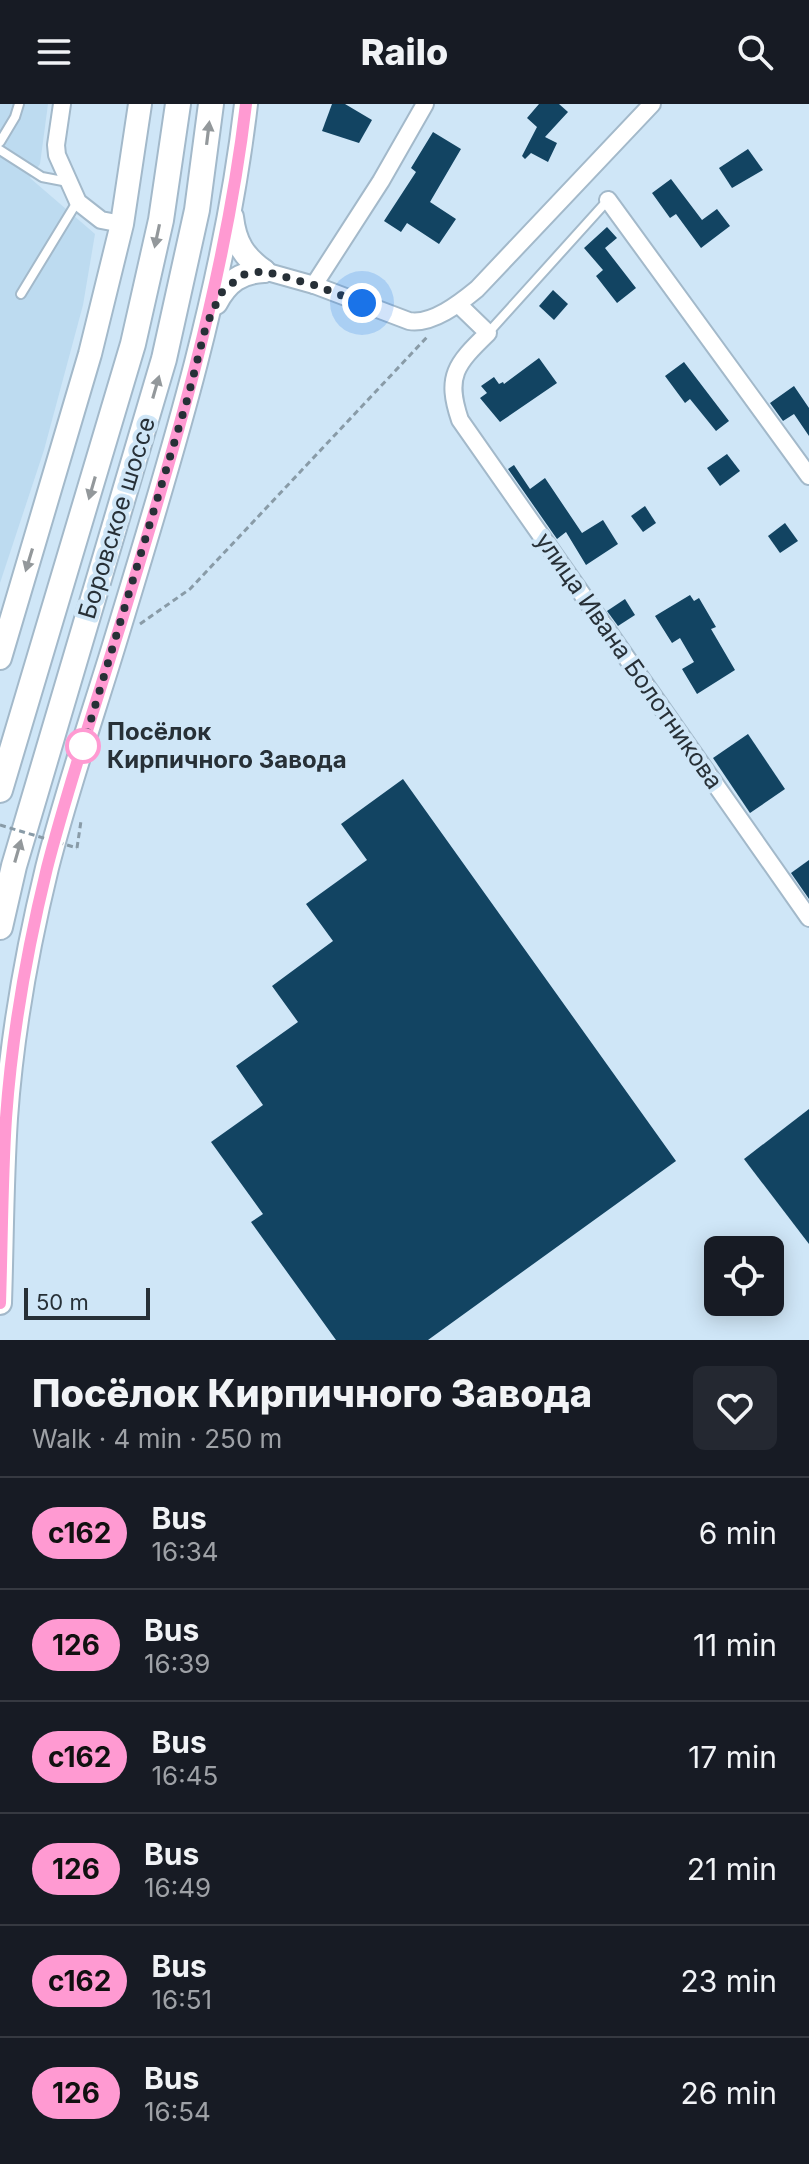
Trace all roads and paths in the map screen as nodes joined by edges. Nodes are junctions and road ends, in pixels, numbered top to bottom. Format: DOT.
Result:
graph roads {
  1 [pos="19,104"];
  2 [pos="62,104"];
  3 [pos="140,104"];
  4 [pos="178,104"];
  5 [pos="211,104"];
  6 [pos="246,104"];
  7 [pos="425,104"];
  8 [pos="652,104"];
  9 [pos="0,142"];
  10 [pos="0,150"];
  11 [pos="69,182"];
  12 [pos="608,200"];
  13 [pos="78,202"];
  14 [pos="232,204"];
  15 [pos="122,224"];
  16 [pos="264,271"];
  17 [pos="314,285"];
  18 [pos="21,294"];
  19 [pos="458,304"];
  20 [pos="206,326"];
  21 [pos="437,327"];
  22 [pos="488,333"];
  23 [pos="809,476"];
  24 [pos="5,617"];
  25 [pos="138,626"];
  26 [pos="0,658"];
  27 [pos="0,790"];
  28 [pos="0,825"];
  29 [pos="81,833"];
  30 [pos="809,918"];
  31 [pos="0,927"];
  32 [pos="0,1303"];
  1 -- 9 [label="lane"];
  2 -- 11 [label="street"];
  3 -- 15 [label="main road"];
  4 -- 27 [label="main road, Боровское шоссе, one-way"];
  31 -- 5 [label="main road, Боровское шоссе, one-way"];
  6 -- 14 [label="main road"];
  7 -- 17 [label="street"];
  8 -- 19 [label="street"];
  10 -- 11 [label="lane"];
  11 -- 13 [label="street"];
  12 -- 22 [label="lane"];
  12 -- 23 [label="street"];
  13 -- 15 [label="street"];
  13 -- 18 [label="lane"];
  14 -- 16 [label="main road"];
  14 -- 20 [label="main road"];
  15 -- 24 [label="main road, one-way"];
  16 -- 17 [label="street"];
  16 -- 20 [label="main road"];
  17 -- 19 [label="street"];
  19 -- 22 [label="street"];
  20 -- 32 [label="main road"];
  21 -- 25 [label="path"];
  22 -- 30 [label="street, улица Ивана Болотникова"];
  24 -- 26 [label="main road"];
  28 -- 29 [label="path, bridge"];
}
